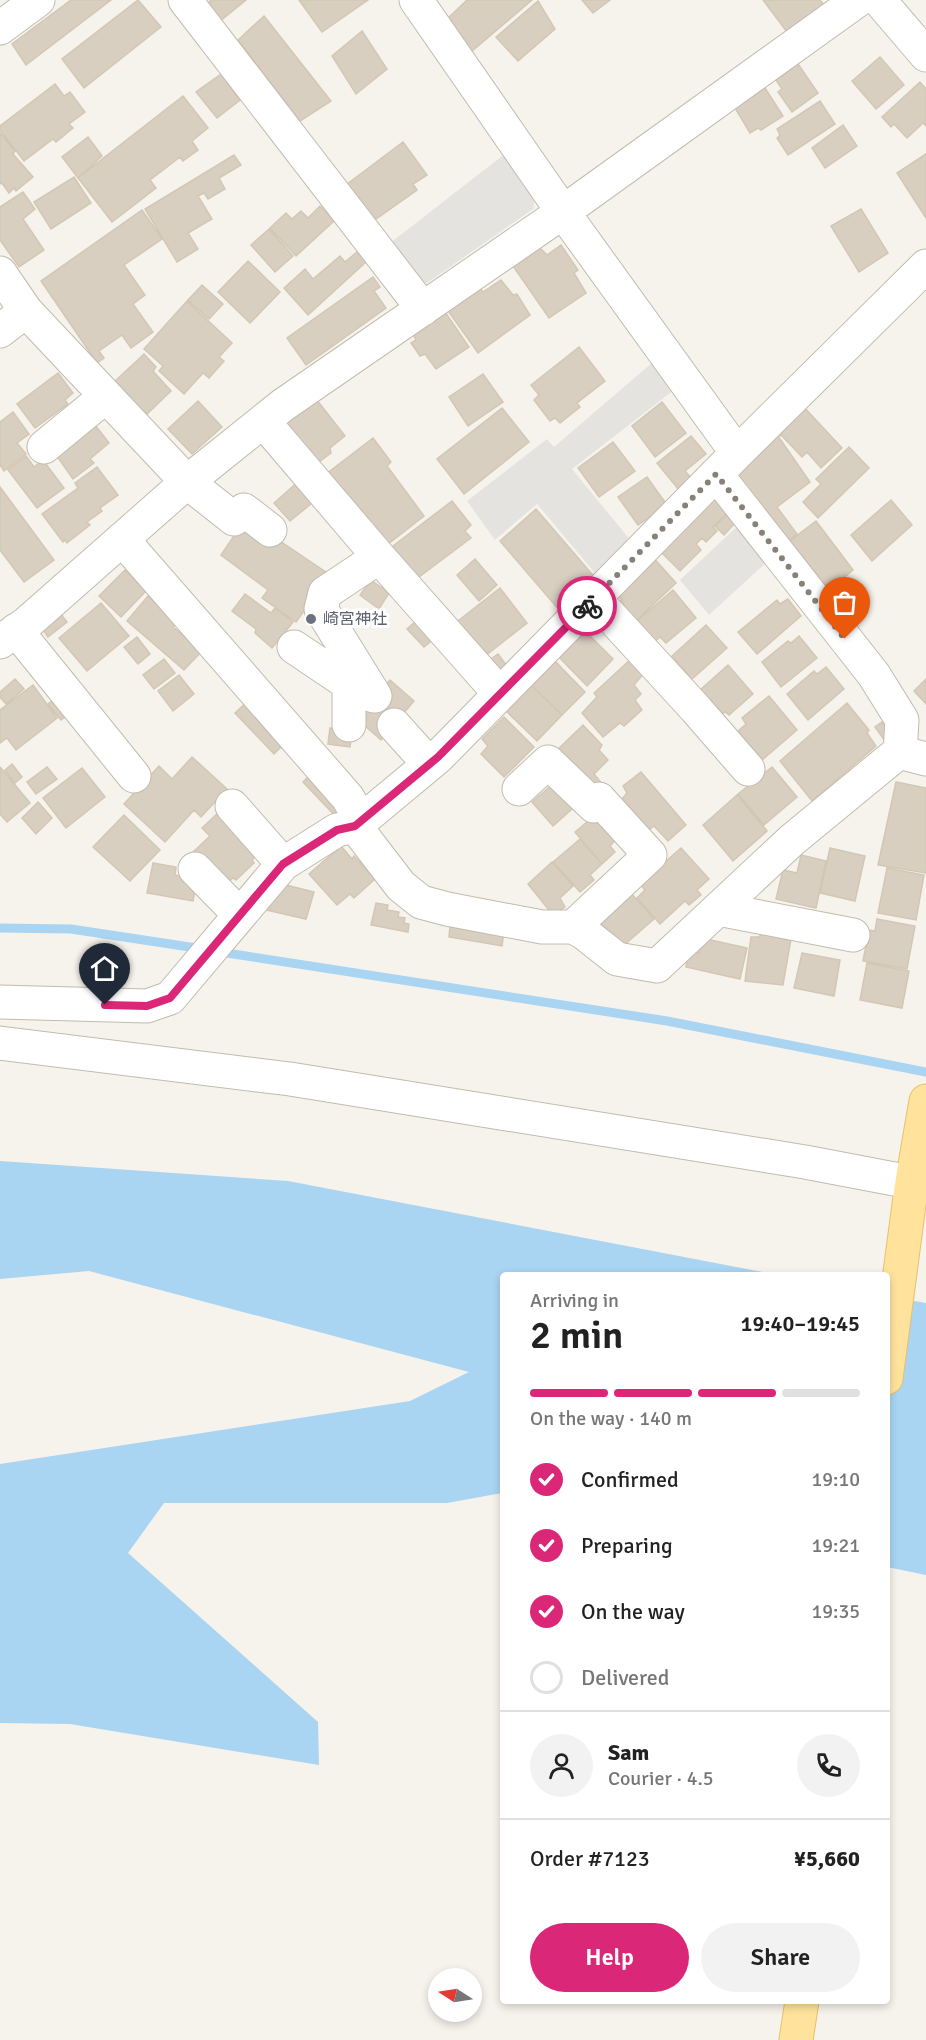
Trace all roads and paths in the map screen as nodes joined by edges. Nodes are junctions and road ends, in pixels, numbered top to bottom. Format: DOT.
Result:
graph roads {
  1 [pos="38,0"];
  2 [pos="185,0"];
  3 [pos="416,0"];
  4 [pos="858,0"];
  5 [pos="879,0"];
  6 [pos="0,28"];
  7 [pos="926,55"];
  8 [pos="563,212"];
  9 [pos="926,266"];
  10 [pos="0,273"];
  11 [pos="423,309"];
  12 [pos="26,311"];
  13 [pos="0,331"];
  14 [pos="106,396"];
  15 [pos="263,421"];
  16 [pos="44,447"];
  17 [pos="726,464"];
  18 [pos="187,482"];
  19 [pos="270,530"];
  20 [pos="122,539"];
  21 [pos="379,557"];
  22 [pos="594,598"];
  23 [pos="8,636"];
  24 [pos="294,647"];
  25 [pos="349,684"];
  26 [pos="500,694"];
  27 [pos="349,725"];
  28 [pos="394,725"];
  29 [pos="913,756"];
  30 [pos="429,764"];
  31 [pos="747,769"];
  32 [pos="134,776"];
  33 [pos="519,789"];
  34 [pos="232,806"];
  35 [pos="358,823"];
  36 [pos="283,864"];
  37 [pos="195,870"];
  38 [pos="718,909"];
  39 [pos="235,919"];
  40 [pos="573,927"];
  41 [pos="853,935"];
  42 [pos="0,1002"];
  43 [pos="0,1043"];
  44 [pos="925,1107"];
  45 [pos="919,1184"];
  46 [pos="890,1349"];
  47 [pos="802,2004"];
  48 [pos="796,2040"];
  1 -- 6 [label="street"];
  2 -- 11 [label="street"];
  3 -- 8 [label="street"];
  4 -- 8 [label="street"];
  5 -- 7 [label="street"];
  8 -- 11 [label="street"];
  8 -- 17 [label="street"];
  9 -- 17 [label="street"];
  10 -- 12 [label="street"];
  11 -- 15 [label="street"];
  12 -- 13 [label="street"];
  12 -- 14 [label="street"];
  14 -- 16 [label="street"];
  14 -- 18 [label="street"];
  15 -- 18 [label="street"];
  15 -- 21 [label="street"];
  17 -- 22 [label="street"];
  17 -- 29 [label="street"];
  18 -- 19 [label="street"];
  18 -- 20 [label="street"];
  20 -- 23 [label="street"];
  20 -- 35 [label="street"];
  21 -- 25 [label="street"];
  21 -- 26 [label="street"];
  22 -- 26 [label="street"];
  22 -- 31 [label="street"];
  23 -- 32 [label="street"];
  24 -- 25 [label="street"];
  25 -- 27 [label="street"];
  26 -- 30 [label="street"];
  28 -- 30 [label="street"];
  29 -- 38 [label="street"];
  30 -- 35 [label="street"];
  33 -- 40 [label="street"];
  34 -- 36 [label="street"];
  35 -- 36 [label="street"];
  35 -- 40 [label="street"];
  36 -- 39 [label="street"];
  37 -- 39 [label="street"];
  38 -- 40 [label="street"];
  38 -- 41 [label="street"];
  39 -- 42 [label="street"];
  43 -- 45 [label="street"];
  44 -- 45 [label="main road"];
  45 -- 46 [label="main road"];
  47 -- 48 [label="main road"];
}
